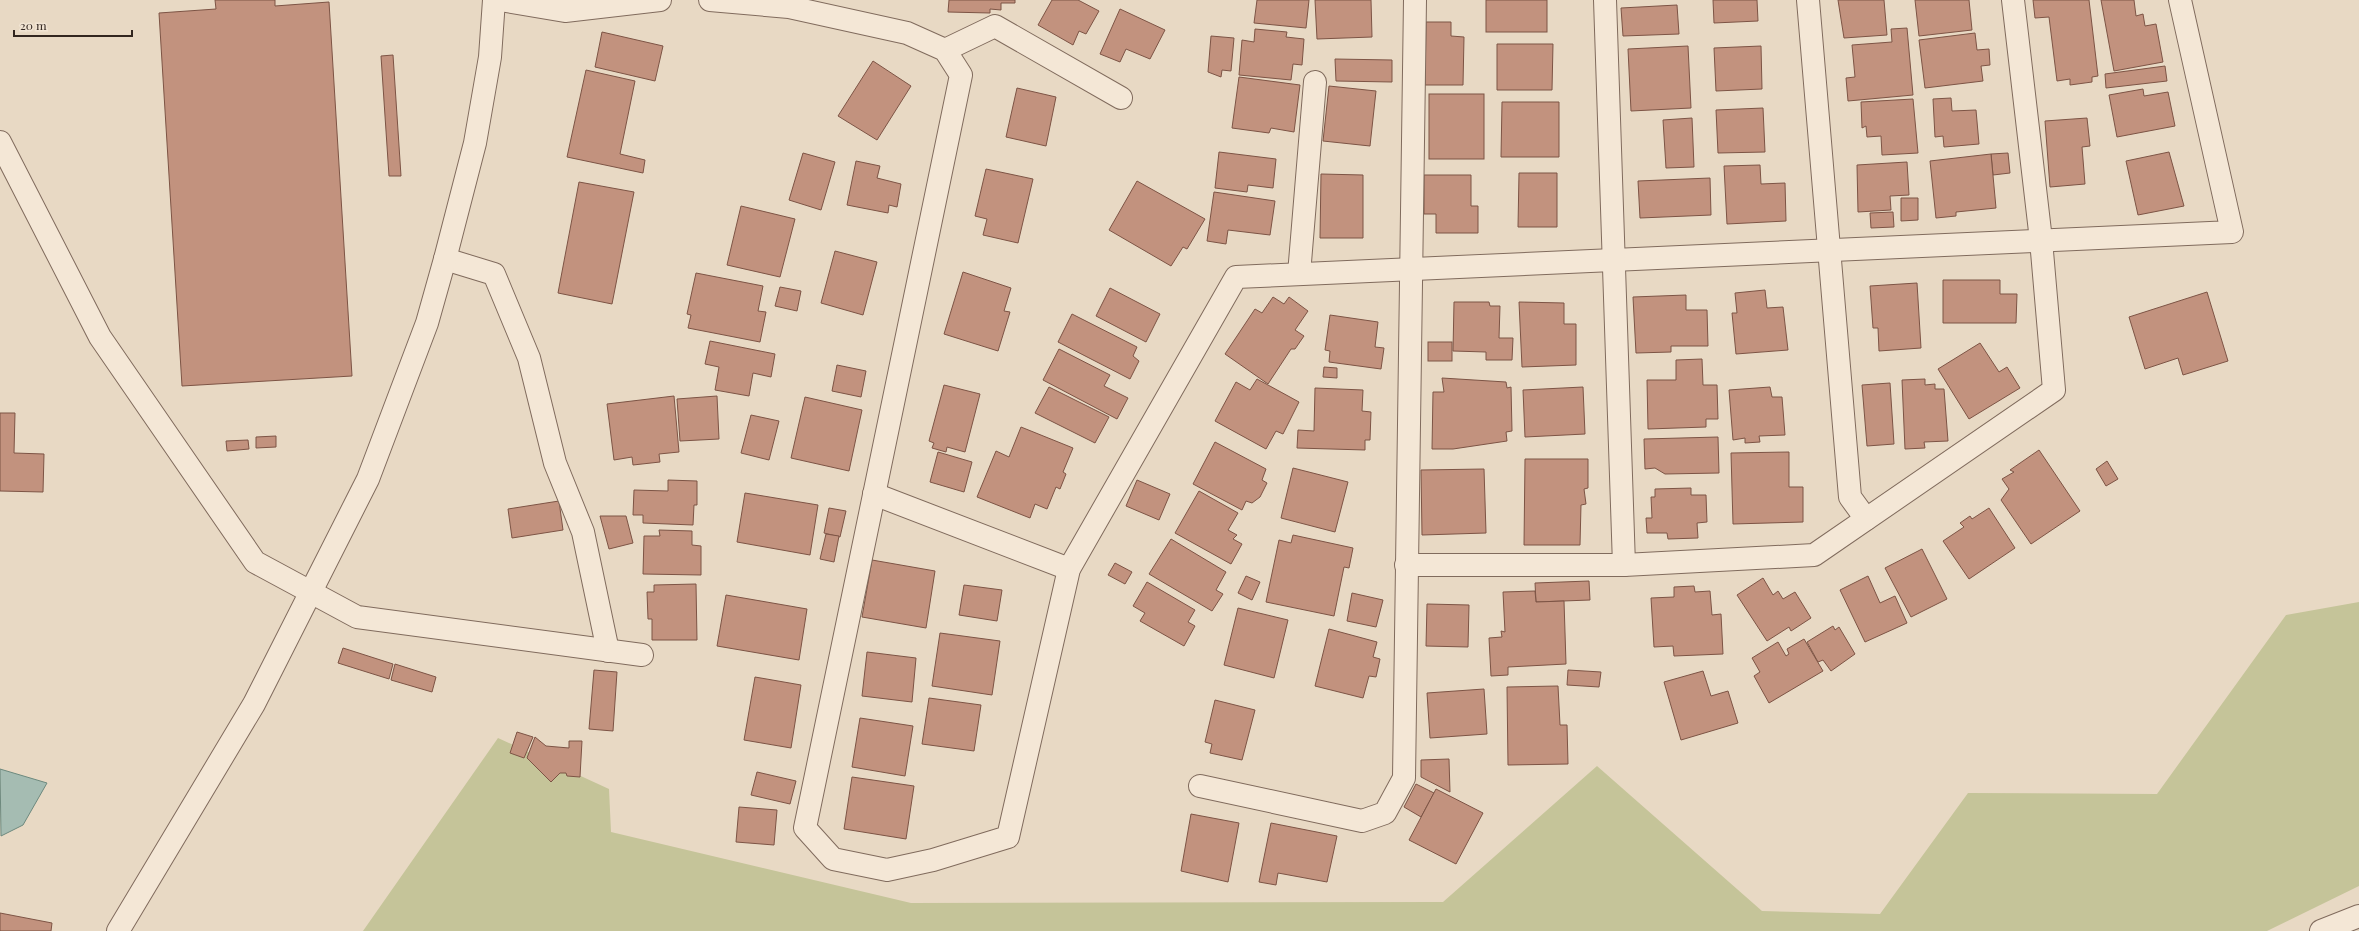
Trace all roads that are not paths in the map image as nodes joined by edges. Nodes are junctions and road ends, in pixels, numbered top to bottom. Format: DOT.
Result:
graph roads {
  1 [pos="494,0"];
  2 [pos="500,0"];
  3 [pos="660,0"];
  4 [pos="710,0"];
  5 [pos="1415,0"];
  6 [pos="1605,0"];
  7 [pos="1808,0"];
  8 [pos="2013,0"];
  9 [pos="2180,0"];
  10 [pos="945,50"];
  11 [pos="1316,82"];
  12 [pos="1121,98"];
  13 [pos="0,142"];
  14 [pos="2041,240"];
  15 [pos="1829,250"];
  16 [pos="445,260"];
  17 [pos="1614,260"];
  18 [pos="1410,269"];
  19 [pos="1299,274"];
  20 [pos="874,494"];
  21 [pos="1866,519"];
  22 [pos="1406,565"];
  23 [pos="1624,565"];
  24 [pos="1069,569"];
  25 [pos="312,594"];
  26 [pos="608,651"];
  27 [pos="642,654"];
  28 [pos="1200,786"];
  29 [pos="2359,916"];
  30 [pos="118,931"];
  31 [pos="2321,931"];
  1 -- 16 [label="street"];
  2 -- 3 [label="street"];
  4 -- 10 [label="street"];
  5 -- 18 [label="street"];
  6 -- 17 [label="street"];
  7 -- 15 [label="street"];
  8 -- 14 [label="street"];
  9 -- 14 [label="street"];
  10 -- 12 [label="street"];
  10 -- 20 [label="street"];
  11 -- 19 [label="street"];
  13 -- 25 [label="street"];
  14 -- 15 [label="street"];
  14 -- 21 [label="street"];
  15 -- 17 [label="street"];
  15 -- 21 [label="street"];
  16 -- 25 [label="street"];
  16 -- 26 [label="street"];
  17 -- 18 [label="street"];
  17 -- 23 [label="street"];
  18 -- 19 [label="street"];
  18 -- 22 [label="street"];
  19 -- 24 [label="street"];
  20 -- 24 [label="street"];
  20 -- 24 [label="street"];
  21 -- 23 [label="street"];
  22 -- 23 [label="street"];
  22 -- 28 [label="street"];
  25 -- 26 [label="street"];
  25 -- 30 [label="street"];
  26 -- 27 [label="street"];
  29 -- 31 [label="street"];
}
